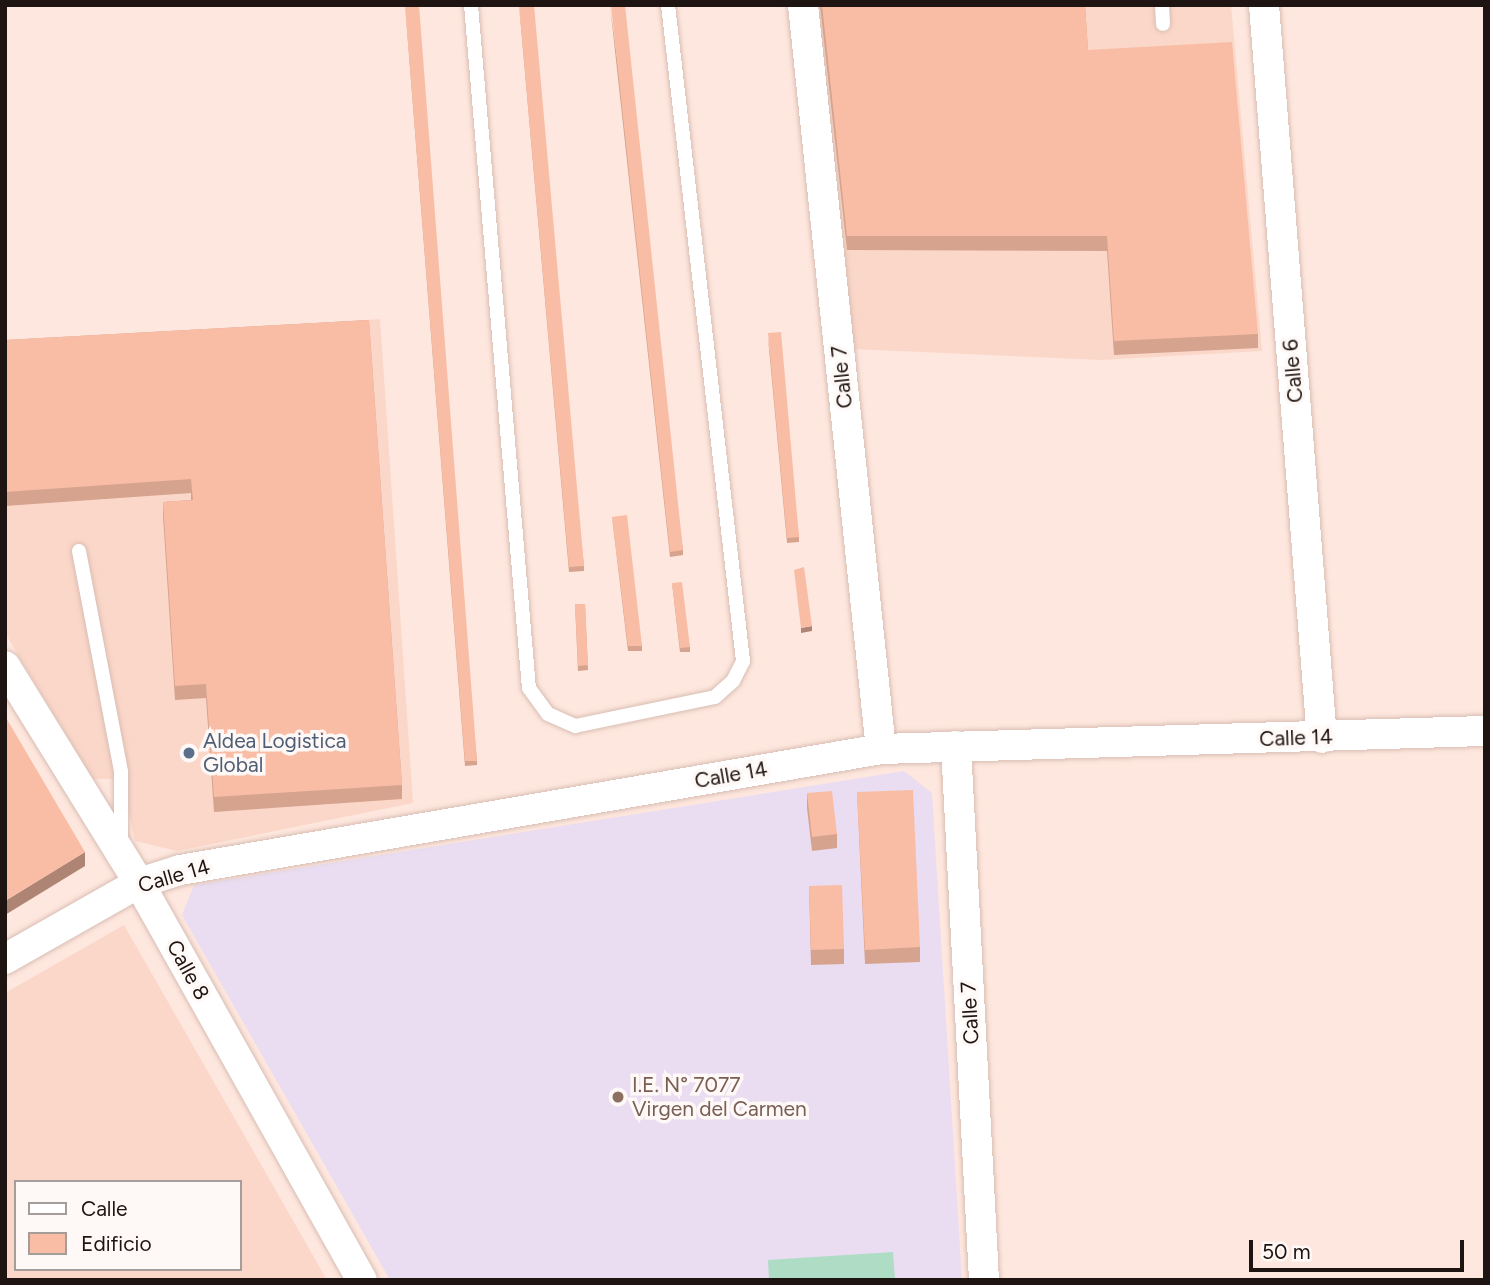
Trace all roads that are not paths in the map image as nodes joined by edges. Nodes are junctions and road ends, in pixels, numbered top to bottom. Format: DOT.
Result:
graph roads {
  1 [pos="471,5"];
  2 [pos="667,5"];
  3 [pos="803,5"];
  4 [pos="1162,5"];
  5 [pos="1163,24"];
  6 [pos="1285,270"];
  7 [pos="79,551"];
  8 [pos="5,666"];
  9 [pos="1485,731"];
  10 [pos="1322,738"];
  11 [pos="956,746"];
  12 [pos="881,749"];
  13 [pos="121,853"];
  14 [pos="139,883"];
  15 [pos="5,959"];
  16 [pos="362,1280"];
  17 [pos="984,1280"];
  1 -- 2 [label="lane"];
  3 -- 12 [label="street, Calle 7"];
  4 -- 5 [label="lane"];
  6 -- 10 [label="street"];
  7 -- 13 [label="lane"];
  8 -- 13 [label="street, Calle 8"];
  9 -- 10 [label="street, Calle 14"];
  10 -- 11 [label="street, Calle 14"];
  11 -- 12 [label="street, Calle 14"];
  11 -- 17 [label="street, Calle 7"];
  12 -- 14 [label="street, Calle 14"];
  13 -- 14 [label="street, Calle 8"];
  14 -- 15 [label="street, Calle 14"];
  14 -- 16 [label="street, Calle 8"];
}
